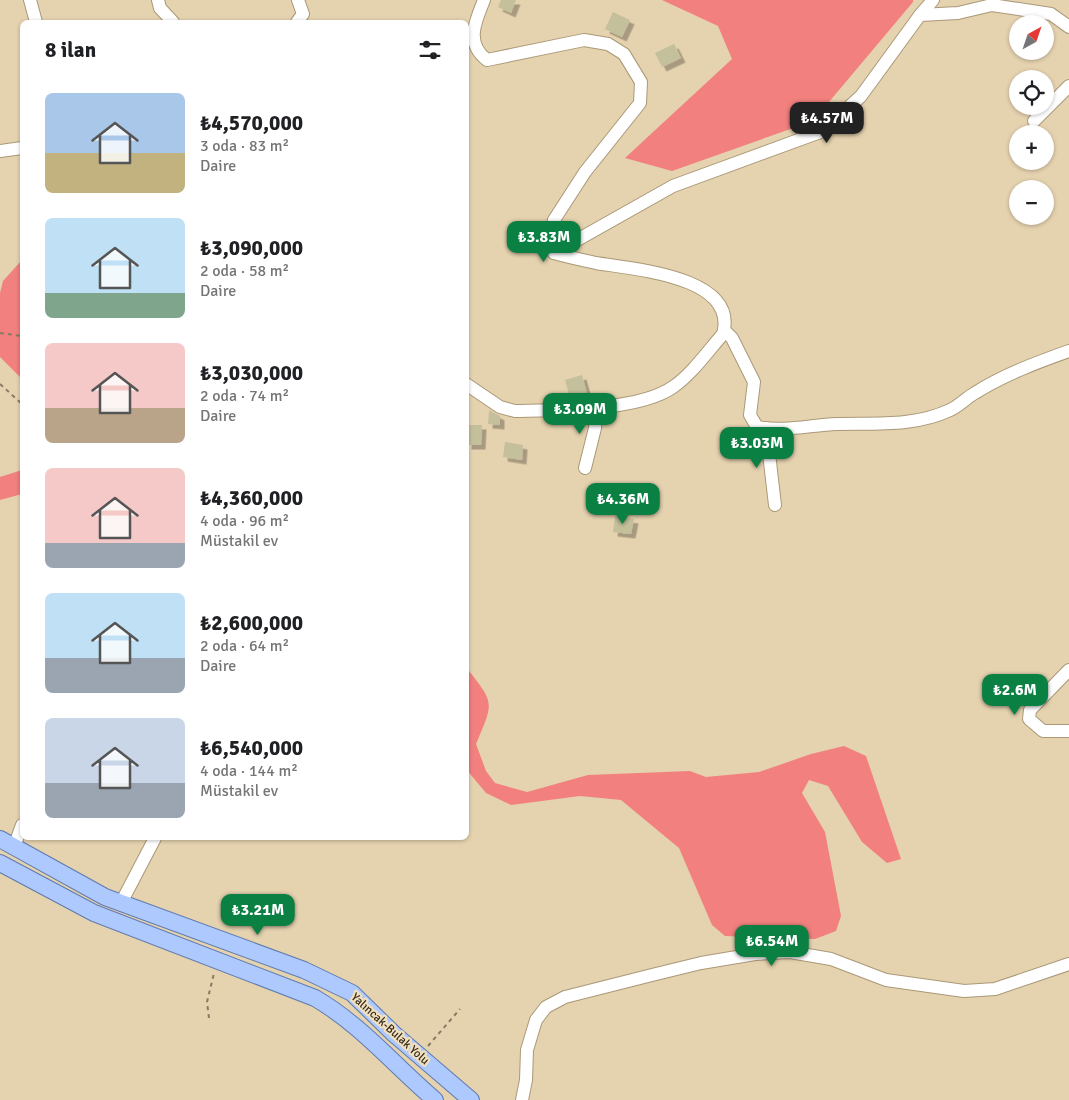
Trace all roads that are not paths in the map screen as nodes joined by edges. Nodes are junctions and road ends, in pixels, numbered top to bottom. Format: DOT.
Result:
graph roads {
  1 [pos="30,0"];
  2 [pos="158,0"];
  3 [pos="298,0"];
  4 [pos="484,0"];
  5 [pos="932,0"];
  6 [pos="920,15"];
  7 [pos="35,20"];
  8 [pos="171,20"];
  9 [pos="298,20"];
  10 [pos="1069,26"];
  11 [pos="1069,86"];
  12 [pos="1034,121"];
  13 [pos="20,148"];
  14 [pos="0,150"];
  15 [pos="554,253"];
  16 [pos="724,330"];
  17 [pos="1069,351"];
  18 [pos="469,386"];
  19 [pos="597,406"];
  20 [pos="766,428"];
  21 [pos="585,468"];
  22 [pos="775,505"];
  23 [pos="1069,670"];
  24 [pos="1069,731"];
  25 [pos="20,828"];
  26 [pos="154,840"];
  27 [pos="7,843"];
  28 [pos="0,863"];
  29 [pos="121,903"];
  30 [pos="1069,964"];
  31 [pos="435,1100"];
  32 [pos="471,1100"];
  33 [pos="522,1100"];
  1 -- 7 [label="street"];
  2 -- 8 [label="street"];
  3 -- 9 [label="street"];
  4 -- 15 [label="street"];
  5 -- 6 [label="street"];
  6 -- 10 [label="street"];
  6 -- 15 [label="street"];
  11 -- 12 [label="street"];
  13 -- 14 [label="street"];
  15 -- 16 [label="street"];
  16 -- 19 [label="street"];
  16 -- 20 [label="street"];
  17 -- 20 [label="street"];
  18 -- 19 [label="street"];
  19 -- 21 [label="street"];
  20 -- 22 [label="street"];
  23 -- 24 [label="street"];
  25 -- 27 [label="street"];
  26 -- 29 [label="street"];
  27 -- 29 [label="main road, Yalıncak-Bulak Yolu"];
  28 -- 31 [label="main road, Yalıncak-Bulak Yolu"];
  29 -- 32 [label="main road, Yalıncak-Bulak Yolu"];
  30 -- 33 [label="street"];
}
